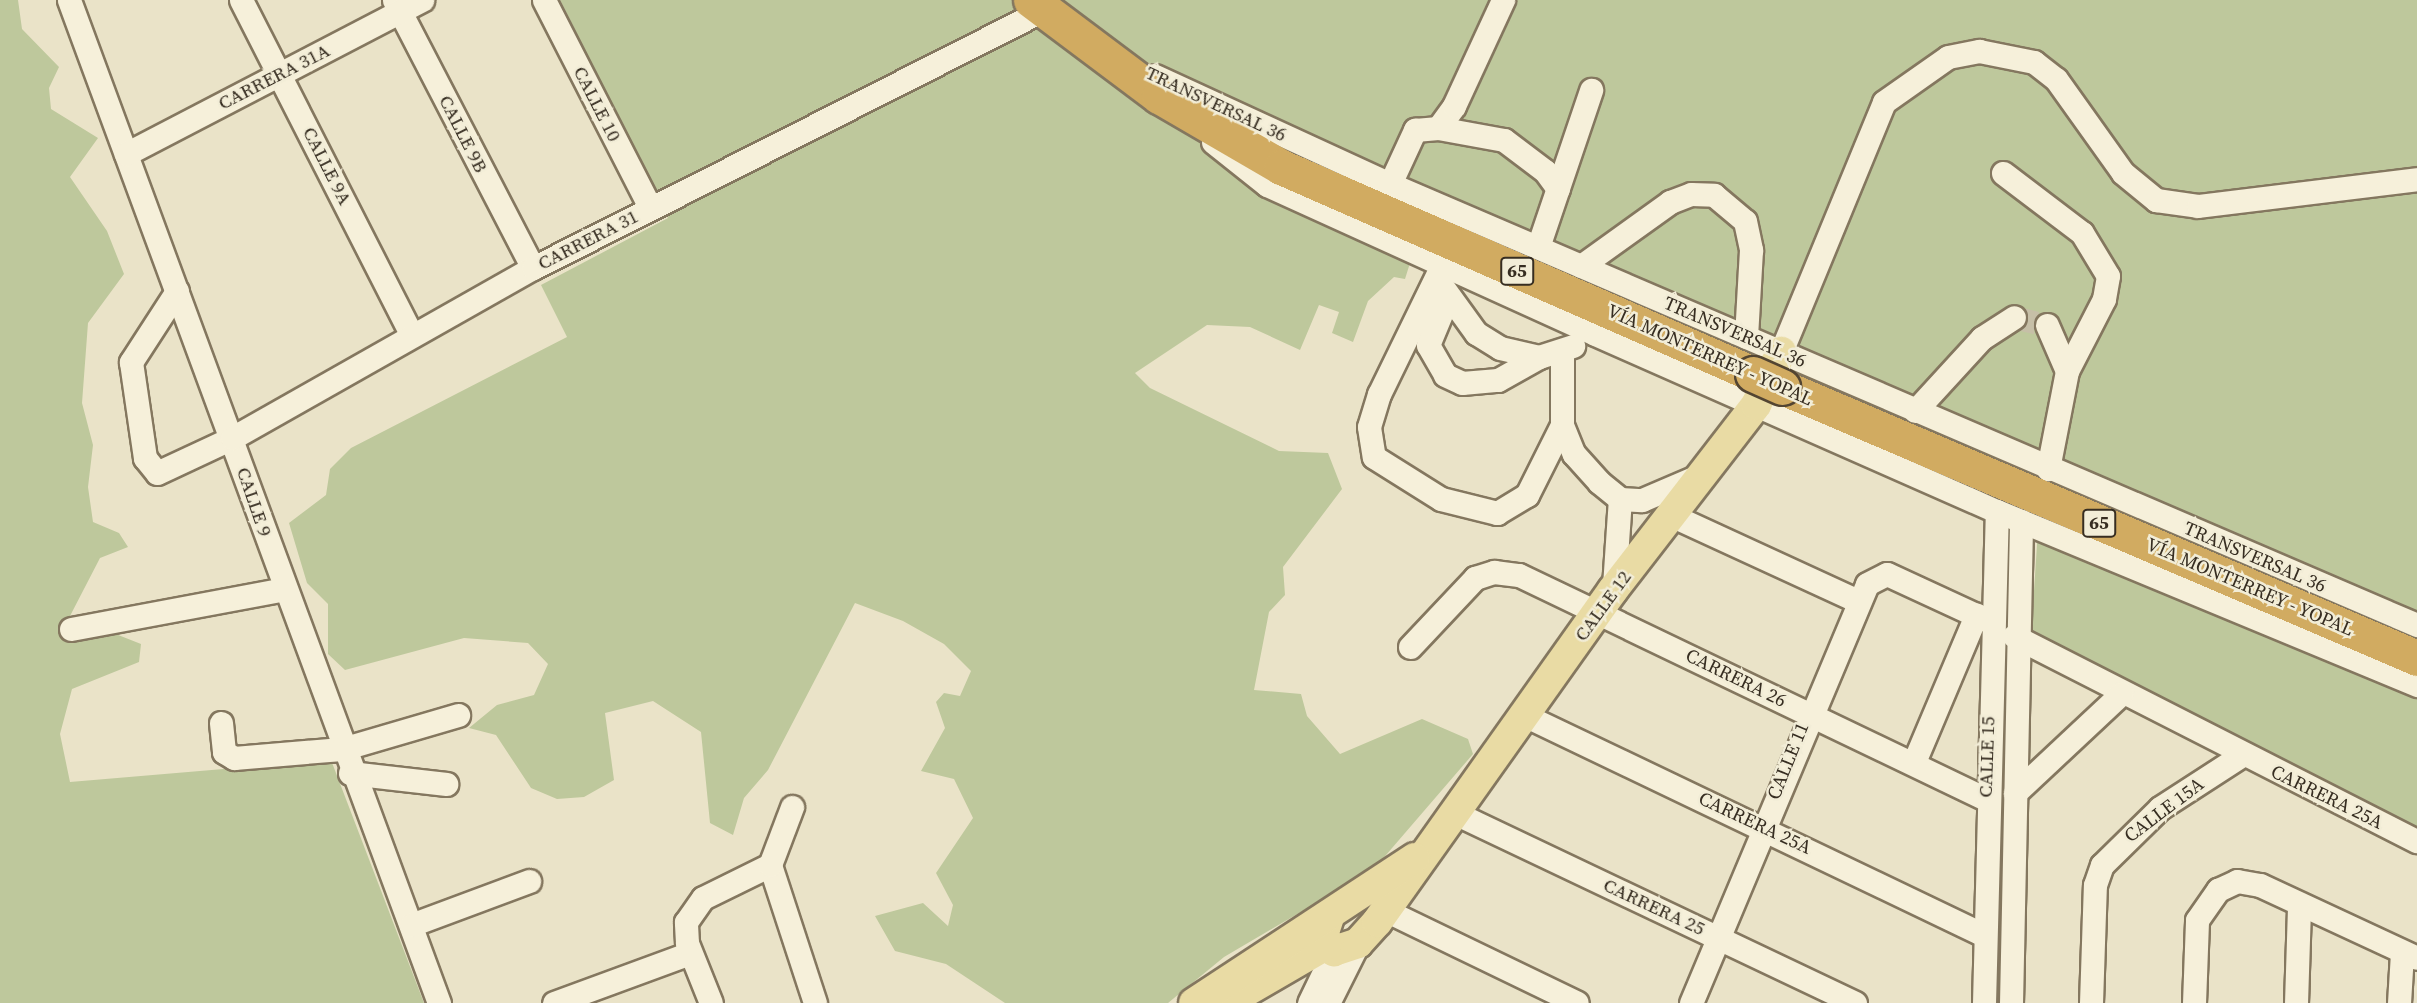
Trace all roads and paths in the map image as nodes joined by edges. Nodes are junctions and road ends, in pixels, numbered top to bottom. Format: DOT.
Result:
graph roads {
  1 [pos="68,0"];
  2 [pos="241,0"];
  3 [pos="422,0"];
  4 [pos="544,0"];
  5 [pos="1503,0"];
  6 [pos="397,6"];
  7 [pos="1045,11"];
  8 [pos="1126,67"];
  9 [pos="281,74"];
  10 [pos="1591,90"];
  11 [pos="1438,128"];
  12 [pos="126,154"];
  13 [pos="2003,173"];
  14 [pos="2417,179"];
  15 [pos="1390,184"];
  16 [pos="1558,189"];
  17 [pos="650,207"];
  18 [pos="1538,247"];
  19 [pos="1581,265"];
  20 [pos="533,268"];
  21 [pos="1442,280"];
  22 [pos="177,291"];
  23 [pos="2014,317"];
  24 [pos="2047,325"];
  25 [pos="411,333"];
  26 [pos="1595,334"];
  27 [pos="1746,337"];
  28 [pos="1563,352"];
  29 [pos="1781,352"];
  30 [pos="1539,357"];
  31 [pos="2067,371"];
  32 [pos="1764,388"];
  33 [pos="1916,411"];
  34 [pos="1562,425"];
  35 [pos="232,438"];
  36 [pos="1710,469"];
  37 [pos="2048,469"];
  38 [pos="1620,499"];
  39 [pos="1997,511"];
  40 [pos="1673,516"];
  41 [pos="2021,521"];
  42 [pos="284,589"];
  43 [pos="1856,600"];
  44 [pos="1606,601"];
  45 [pos="2414,617"];
  46 [pos="1984,619"];
  47 [pos="71,629"];
  48 [pos="2014,636"];
  49 [pos="1410,648"];
  50 [pos="2417,658"];
  51 [pos="2417,685"];
  52 [pos="2122,693"];
  53 [pos="1808,713"];
  54 [pos="458,715"];
  55 [pos="1524,715"];
  56 [pos="221,723"];
  57 [pos="342,749"];
  58 [pos="2242,755"];
  59 [pos="1914,762"];
  60 [pos="349,773"];
  61 [pos="446,784"];
  62 [pos="2015,793"];
  63 [pos="1986,799"];
  64 [pos="792,807"];
  65 [pos="1452,811"];
  66 [pos="1763,825"];
  67 [pos="1986,832"];
  68 [pos="2014,838"];
  69 [pos="2417,841"];
  70 [pos="1418,855"];
  71 [pos="770,865"];
  72 [pos="529,881"];
  73 [pos="2299,905"];
  74 [pos="1385,910"];
  75 [pos="411,925"];
  76 [pos="1984,935"];
  77 [pos="1718,937"];
  78 [pos="1336,939"];
  79 [pos="691,953"];
  80 [pos="2410,955"];
  81 [pos="439,1003"];
  82 [pos="554,1003"];
  83 [pos="711,1003"];
  84 [pos="816,1003"];
  85 [pos="1194,1003"];
  86 [pos="1227,1003"];
  87 [pos="1309,1003"];
  88 [pos="1328,1003"];
  89 [pos="1577,1003"];
  90 [pos="1691,1003"];
  91 [pos="1855,1003"];
  92 [pos="1984,1003"];
  93 [pos="2011,1003"];
  94 [pos="2091,1003"];
  95 [pos="2194,1003"];
  96 [pos="2296,1003"];
  97 [pos="2399,1003"];
  1 -- 12 [label="street"];
  2 -- 9 [label="street, CALLE 9A"];
  3 -- 6 [label="street, CARRERA 31A"];
  4 -- 17 [label="street, CALLE 10"];
  5 -- 11 [label="street"];
  6 -- 9 [label="street, CARRERA 31A"];
  6 -- 20 [label="street, CALLE 9B"];
  7 -- 8 [label="highway, VÍA MONTERREY - YOPAL / 65"];
  7 -- 17 [label="street, CARRERA 31"];
  8 -- 15 [label="street"];
  8 -- 21 [label="street, TRANSVERSAL 36 / 65"];
  8 -- 32 [label="highway, VÍA MONTERREY - YOPAL / 65"];
  9 -- 12 [label="street, CARRERA 31A"];
  9 -- 25 [label="street, CALLE 9A"];
  10 -- 16 [label="street"];
  11 -- 15 [label="street"];
  11 -- 16 [label="street"];
  12 -- 22 [label="street"];
  13 -- 31 [label="street"];
  14 -- 29 [label="street"];
  15 -- 18 [label="street"];
  16 -- 18 [label="street"];
  17 -- 20 [label="street, CARRERA 31"];
  18 -- 19 [label="street"];
  19 -- 27 [label="street, TRANSVERSAL 36"];
  19 -- 27 [label="street"];
  19 -- 29 [label="street"];
  20 -- 25 [label="street, CARRERA 31"];
  21 -- 26 [label="street, TRANSVERSAL 36 / 65"];
  21 -- 30 [label="street"];
  21 -- 30 [label="street"];
  21 -- 34 [label="street"];
  22 -- 35 [label="street"];
  22 -- 35 [label="street, CARRERA 31"];
  23 -- 33 [label="street"];
  24 -- 31 [label="street"];
  25 -- 35 [label="street, CARRERA 31"];
  26 -- 28 [label="street"];
  26 -- 32 [label="street, TRANSVERSAL 36 / 65"];
  27 -- 29 [label="street, TRANSVERSAL 36"];
  28 -- 30 [label="street"];
  28 -- 34 [label="street"];
  29 -- 32 [label="main road, CALLE 12"];
  29 -- 33 [label="street"];
  31 -- 37 [label="street"];
  32 -- 36 [label="main road, CALLE 12"];
  32 -- 39 [label="street, TRANSVERSAL 36 / 65"];
  32 -- 50 [label="highway, VÍA MONTERREY - YOPAL / 65"];
  33 -- 37 [label="street"];
  34 -- 38 [label="street"];
  35 -- 42 [label="street"];
  36 -- 38 [label="street"];
  36 -- 40 [label="main road, CALLE 12"];
  37 -- 45 [label="street"];
  38 -- 44 [label="street"];
  39 -- 41 [label="street, TRANSVERSAL 36 / 65"];
  39 -- 46 [label="street, CALLE 15"];
  40 -- 43 [label="street"];
  40 -- 44 [label="main road, CALLE 12"];
  41 -- 48 [label="street, CALLE 15"];
  41 -- 51 [label="street, TRANSVERSAL 36 / 65"];
  42 -- 47 [label="street"];
  42 -- 57 [label="street"];
  43 -- 46 [label="street, CALLE 11"];
  43 -- 53 [label="street, CALLE 11"];
  44 -- 49 [label="street, CARRERA 26"];
  44 -- 53 [label="street, CARRERA 26"];
  44 -- 55 [label="main road, CALLE 12"];
  46 -- 59 [label="street"];
  46 -- 63 [label="street, CALLE 15"];
  48 -- 52 [label="street, CARRERA 25A"];
  48 -- 62 [label="street, CALLE 15"];
  52 -- 58 [label="street, CARRERA 25A"];
  52 -- 62 [label="street"];
  53 -- 59 [label="street, CARRERA 26"];
  53 -- 66 [label="street, CALLE 11"];
  54 -- 57 [label="street"];
  55 -- 65 [label="main road, CALLE 12"];
  55 -- 66 [label="street, CARRERA 25A"];
  56 -- 57 [label="street"];
  57 -- 60 [label="street"];
  58 -- 69 [label="street, CARRERA 25A"];
  58 -- 94 [label="street, CALLE 15A"];
  59 -- 63 [label="street, CARRERA 26"];
  60 -- 61 [label="street"];
  60 -- 75 [label="street"];
  62 -- 68 [label="street, CALLE 15"];
  63 -- 67 [label="street, CALLE 15"];
  64 -- 71 [label="street"];
  65 -- 70 [label="main road, CALLE 12"];
  65 -- 77 [label="street, CARRERA 25"];
  66 -- 76 [label="street, CARRERA 25A"];
  66 -- 77 [label="street, CALLE 11"];
  67 -- 68 [label="street"];
  67 -- 76 [label="street, CALLE 15"];
  68 -- 93 [label="street, CALLE 15"];
  70 -- 74 [label="main road"];
  70 -- 78 [label="main road"];
  71 -- 79 [label="street"];
  71 -- 84 [label="street"];
  72 -- 75 [label="street"];
  73 -- 80 [label="street"];
  73 -- 95 [label="street"];
  73 -- 96 [label="street"];
  74 -- 78 [label="main road"];
  74 -- 89 [label="street"];
  75 -- 81 [label="street"];
  76 -- 92 [label="street, CALLE 15"];
  77 -- 90 [label="street, CALLE 11"];
  77 -- 91 [label="street, CARRERA 25"];
  78 -- 85 [label="main road"];
  78 -- 86 [label="main road"];
  78 -- 87 [label="street"];
  78 -- 88 [label="street"];
  79 -- 82 [label="street"];
  79 -- 83 [label="street"];
  80 -- 97 [label="street"];
}
